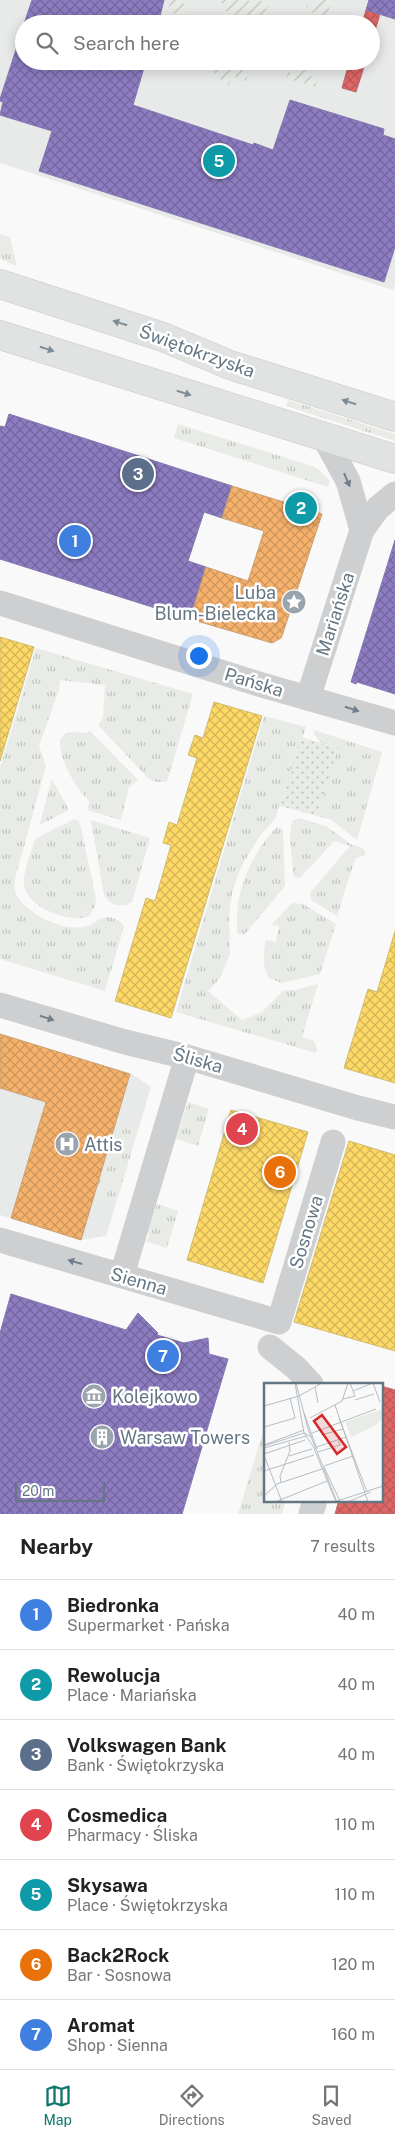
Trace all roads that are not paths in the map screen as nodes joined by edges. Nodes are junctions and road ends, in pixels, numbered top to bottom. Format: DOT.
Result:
graph roads {
  1 [pos="0,284"];
  2 [pos="0,335"];
  3 [pos="395,417"];
  4 [pos="324,437"];
  5 [pos="395,459"];
  6 [pos="395,494"];
  7 [pos="362,530"];
  8 [pos="0,603"];
  9 [pos="308,698"];
  10 [pos="395,723"];
  11 [pos="0,1004"];
  12 [pos="187,1057"];
  13 [pos="395,1117"];
  14 [pos="332,1142"];
  15 [pos="0,1240"];
  16 [pos="122,1276"];
  17 [pos="279,1322"];
  18 [pos="270,1347"];
  19 [pos="310,1383"];
  3 -- 1 [label="street, Świętokrzyska, one-way"];
  2 -- 4 [label="street, one-way"];
  4 -- 5 [label="street"];
  4 -- 7 [label="street, one-way"];
  6 -- 7 [label="street, Mariańska"];
  7 -- 9 [label="street, Mariańska"];
  8 -- 9 [label="street, Pańska"];
  9 -- 10 [label="street, Pańska, one-way"];
  11 -- 12 [label="street, Śliska, one-way"];
  12 -- 13 [label="street, Śliska"];
  12 -- 16 [label="street"];
  14 -- 17 [label="street, Sosnowa"];
  16 -- 15 [label="street, Sienna, one-way"];
  16 -- 17 [label="street, Sienna"];
  18 -- 19 [label="street"];
}
